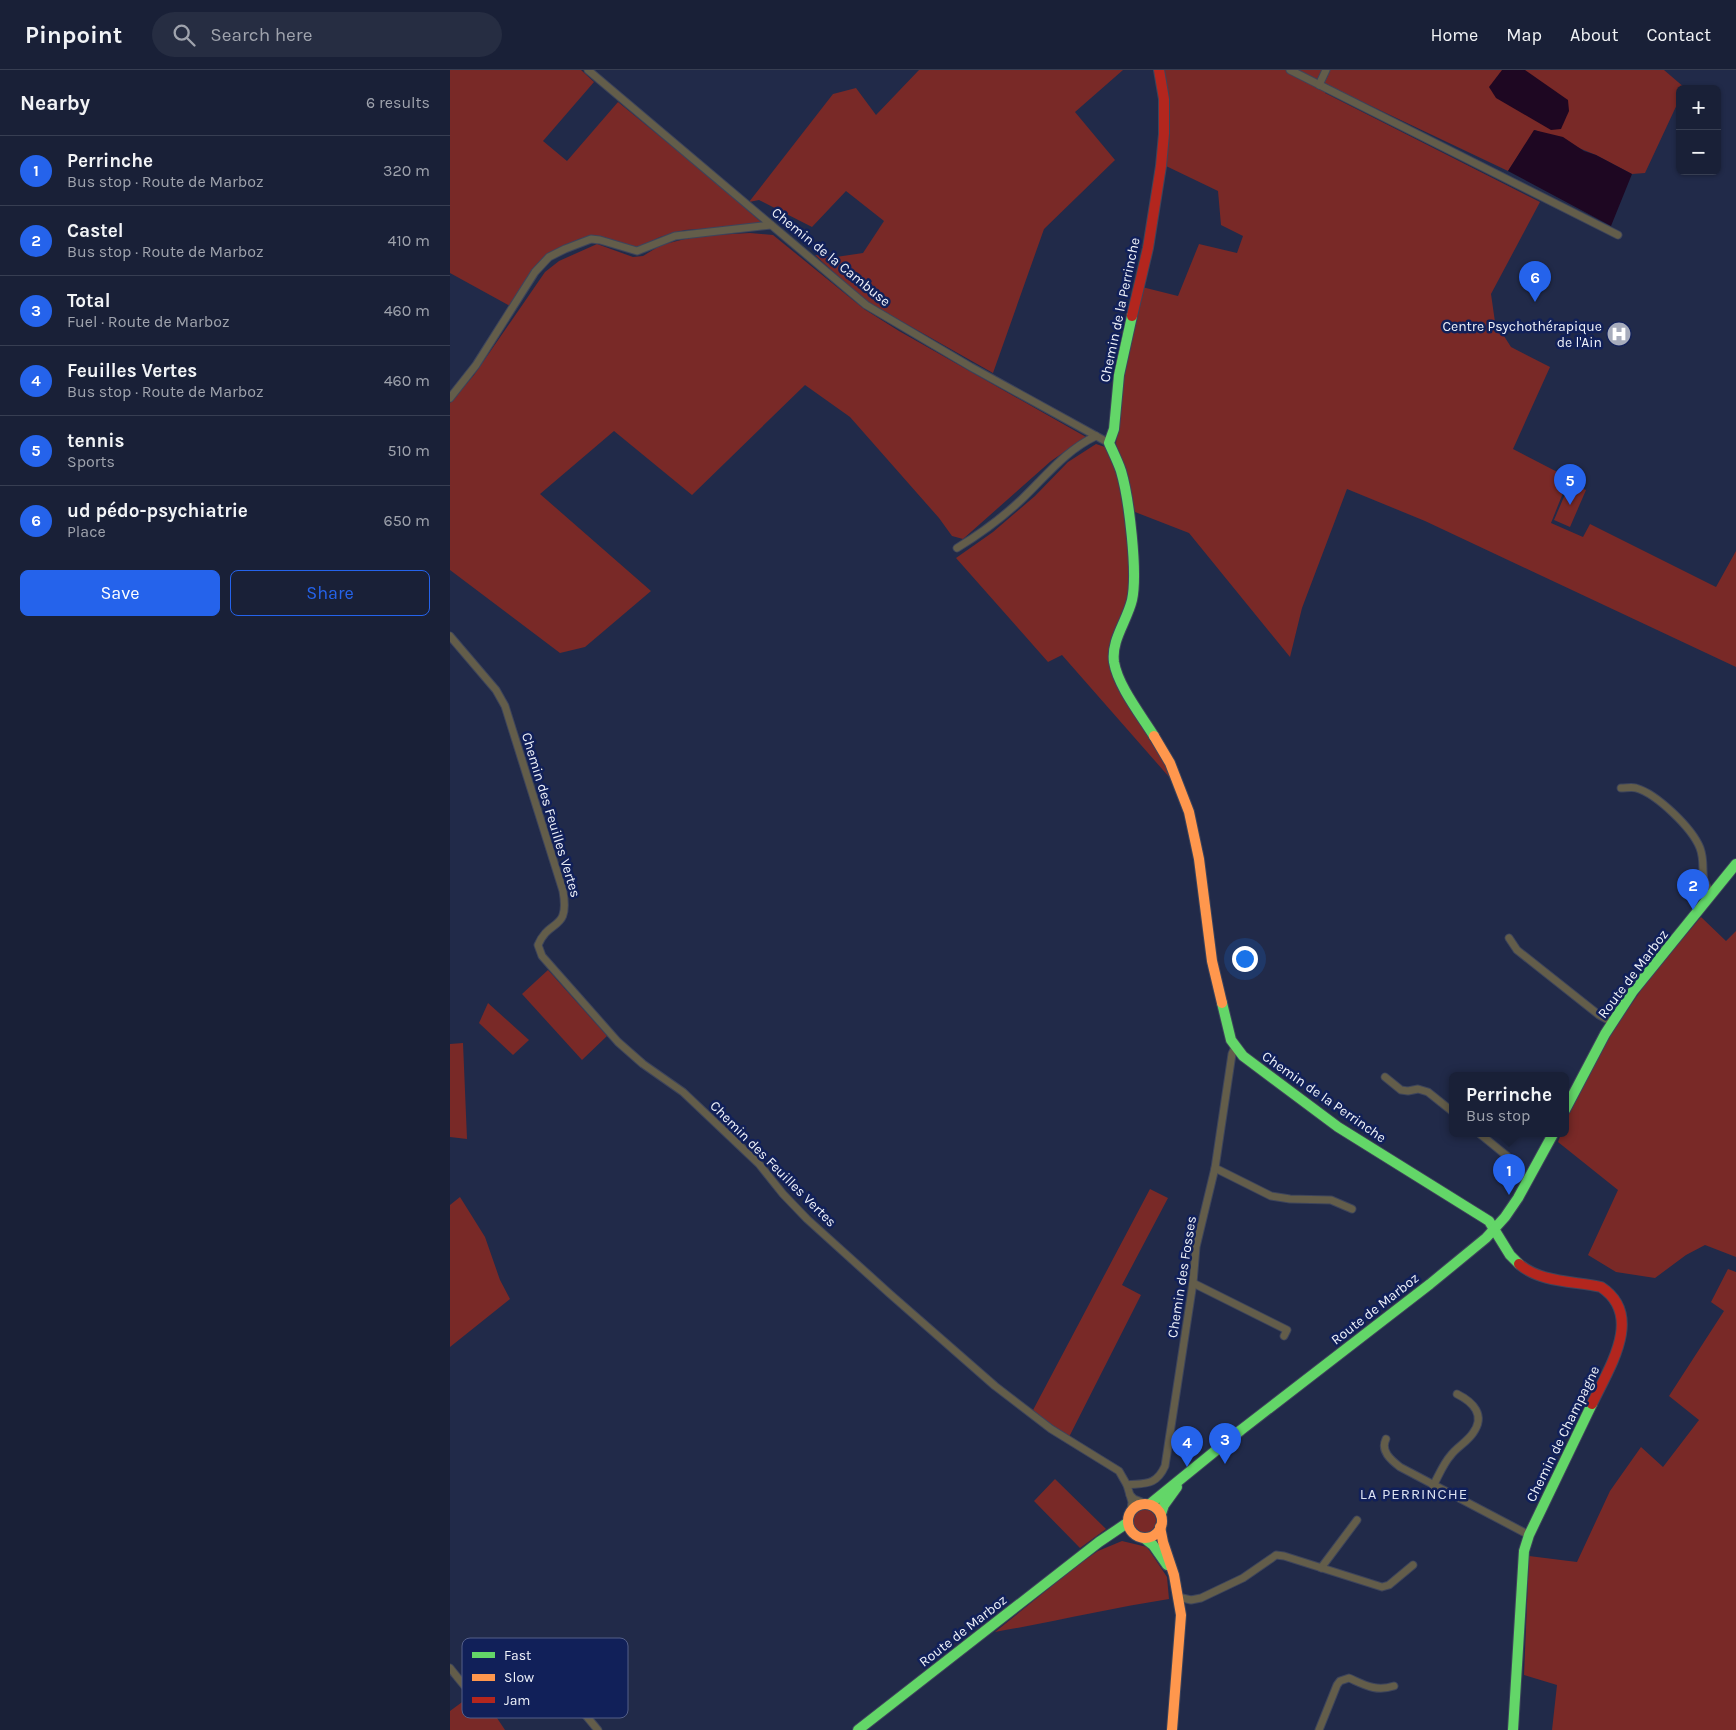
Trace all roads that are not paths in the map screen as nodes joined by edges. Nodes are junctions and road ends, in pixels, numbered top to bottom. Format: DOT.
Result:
graph roads {
  1 [pos="588,70"];
  2 [pos="1160,70"];
  3 [pos="1290,70"];
  4 [pos="1326,70"];
  5 [pos="1319,85"];
  6 [pos="771,225"];
  7 [pos="1618,234"];
  8 [pos="450,398"];
  9 [pos="1096,436"];
  10 [pos="1109,443"];
  11 [pos="957,548"];
  12 [pos="450,636"];
  13 [pos="1621,788"];
  14 [pos="1736,864"];
  15 [pos="1712,894"];
  16 [pos="1509,938"];
  17 [pos="1612,1022"];
  18 [pos="1235,1047"];
  19 [pos="1385,1077"];
  20 [pos="1569,1103"];
  21 [pos="1449,1109"];
  22 [pos="1484,1137"];
  23 [pos="1551,1137"];
  24 [pos="1215,1168"];
  25 [pos="1527,1183"];
  26 [pos="1352,1210"];
  27 [pos="1495,1228"];
  28 [pos="1193,1283"];
  29 [pos="1284,1336"];
  30 [pos="1457,1394"];
  31 [pos="1386,1439"];
  32 [pos="1183,1478"];
  33 [pos="1127,1485"];
  34 [pos="1433,1486"];
  35 [pos="1130,1495"];
  36 [pos="1147,1504"];
  37 [pos="1131,1510"];
  38 [pos="1161,1514"];
  39 [pos="1357,1520"];
  40 [pos="1127,1523"];
  41 [pos="1160,1528"];
  42 [pos="1132,1533"];
  43 [pos="1529,1535"];
  44 [pos="1144,1538"];
  45 [pos="1084,1553"];
  46 [pos="1413,1565"];
  47 [pos="1321,1568"];
  48 [pos="1177,1592"];
  49 [pos="450,1668"];
  50 [pos="462,1682"];
  51 [pos="1394,1686"];
  52 [pos="588,1718"];
  53 [pos="598,1730"];
  54 [pos="858,1730"];
  55 [pos="1172,1730"];
  56 [pos="1319,1730"];
  57 [pos="1513,1730"];
  1 -- 6 [label="street, Chemin de la Cambuse"];
  2 -- 10 [label="street, Chemin de la Perrinche"];
  3 -- 5 [label="street"];
  4 -- 5 [label="street"];
  5 -- 7 [label="street"];
  6 -- 8 [label="street"];
  6 -- 9 [label="street, Chemin de la Cambuse"];
  9 -- 10 [label="street, Chemin de la Cambuse"];
  9 -- 11 [label="street"];
  10 -- 18 [label="street, Chemin de la Perrinche"];
  12 -- 33 [label="street, Chemin des Feuilles Vertes"];
  13 -- 15 [label="street"];
  14 -- 15 [label="street, Route de Marboz"];
  15 -- 17 [label="street, Route de Marboz"];
  16 -- 17 [label="street"];
  17 -- 20 [label="street, Route de Marboz"];
  18 -- 24 [label="street, Chemin des Fosses"];
  18 -- 27 [label="street, Chemin de la Perrinche"];
  19 -- 21 [label="street"];
  22 -- 25 [label="street"];
  23 -- 25 [label="street, Route de Marboz"];
  24 -- 26 [label="street"];
  24 -- 28 [label="street, Chemin des Fosses"];
  25 -- 27 [label="street, Route de Marboz"];
  27 -- 32 [label="street, Route de Marboz"];
  27 -- 43 [label="street, Chemin de Champagne"];
  28 -- 29 [label="street"];
  28 -- 33 [label="street, Chemin des Fosses"];
  30 -- 34 [label="street"];
  31 -- 34 [label="street"];
  32 -- 36 [label="street, Route de Marboz"];
  32 -- 38 [label="street, Route de Marboz"];
  33 -- 35 [label="street, Chemin des Feuilles Vertes"];
  34 -- 43 [label="street"];
  35 -- 36 [label="street"];
  35 -- 37 [label="street"];
  36 -- 37 [label="street"];
  36 -- 38 [label="street"];
  37 -- 40 [label="street"];
  38 -- 41 [label="street"];
  39 -- 47 [label="street"];
  40 -- 42 [label="street"];
  40 -- 45 [label="street, Route de Marboz"];
  41 -- 44 [label="street"];
  41 -- 48 [label="street"];
  42 -- 44 [label="street"];
  42 -- 45 [label="street, Route de Marboz"];
  43 -- 57 [label="street, Chemin de Champagne"];
  44 -- 48 [label="street"];
  45 -- 54 [label="street, Route de Marboz"];
  46 -- 47 [label="street"];
  47 -- 48 [label="street"];
  48 -- 55 [label="street"];
  49 -- 50 [label="street"];
  51 -- 56 [label="street"];
  52 -- 53 [label="street"];
}
